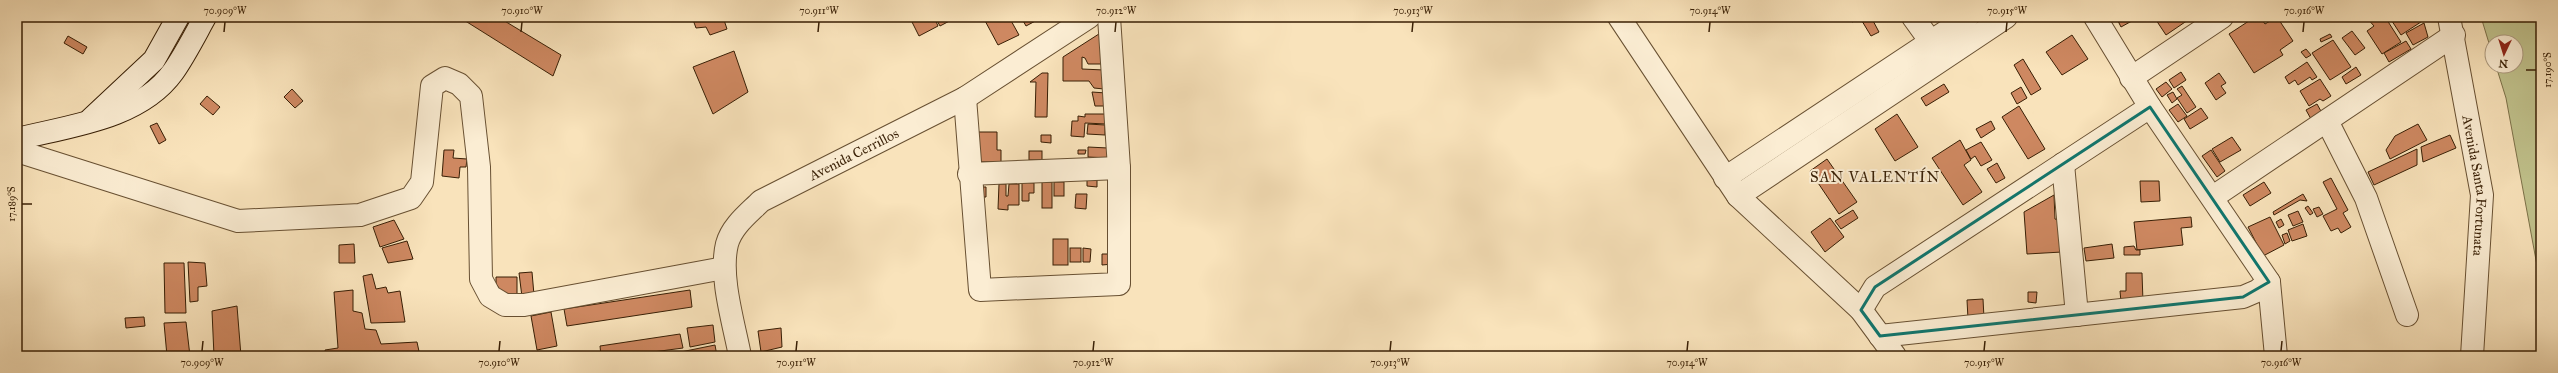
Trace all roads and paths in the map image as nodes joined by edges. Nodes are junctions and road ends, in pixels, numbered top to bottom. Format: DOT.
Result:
graph roads {
  1 [pos="178,17"];
  2 [pos="205,17"];
  3 [pos="1088,17"];
  4 [pos="1109,17"];
  5 [pos="1619,17"];
  6 [pos="1913,17"];
  7 [pos="1968,17"];
  8 [pos="2006,17"];
  9 [pos="2095,17"];
  10 [pos="2222,17"];
  11 [pos="2451,26"];
  12 [pos="1931,42"];
  13 [pos="1939,62"];
  14 [pos="2131,78"];
  15 [pos="965,98"];
  16 [pos="2150,106"];
  17 [pos="2327,121"];
  18 [pos="87,122"];
  19 [pos="17,139"];
  20 [pos="17,151"];
  21 [pos="2063,164"];
  22 [pos="1119,168"];
  23 [pos="969,174"];
  24 [pos="1725,178"];
  25 [pos="1738,196"];
  26 [pos="2213,197"];
  27 [pos="724,268"];
  28 [pos="2268,282"];
  29 [pos="1861,310"];
  30 [pos="2077,315"];
  31 [pos="2407,315"];
  32 [pos="1880,336"];
  33 [pos="740,356"];
  34 [pos="1895,356"];
  35 [pos="2276,356"];
  36 [pos="2472,356"];
  1 -- 18 [label="street"];
  2 -- 18 [label="street"];
  3 -- 15 [label="street, Avenida Cerrillos"];
  4 -- 22 [label="street"];
  5 -- 24 [label="street"];
  6 -- 12 [label="street"];
  7 -- 12 [label="street"];
  8 -- 13 [label="street"];
  9 -- 14 [label="street"];
  10 -- 14 [label="street"];
  11 -- 17 [label="street"];
  11 -- 36 [label="street, Avenida Santa Fortunata"];
  12 -- 13 [label="street"];
  12 -- 24 [label="street"];
  13 -- 25 [label="street"];
  14 -- 16 [label="street"];
  15 -- 23 [label="street"];
  15 -- 27 [label="street, Avenida Cerrillos"];
  16 -- 21 [label="street"];
  16 -- 26 [label="street"];
  17 -- 26 [label="street"];
  17 -- 31 [label="street"];
  18 -- 19 [label="street"];
  20 -- 27 [label="street"];
  21 -- 29 [label="street"];
  21 -- 30 [label="street"];
  22 -- 23 [label="street"];
  22 -- 23 [label="street"];
  24 -- 25 [label="street"];
  25 -- 29 [label="street"];
  26 -- 28 [label="street"];
  27 -- 33 [label="street, Avenida Cerrillos"];
  28 -- 30 [label="street"];
  28 -- 35 [label="street"];
  29 -- 32 [label="street"];
  30 -- 32 [label="street"];
  32 -- 34 [label="street"];
}
